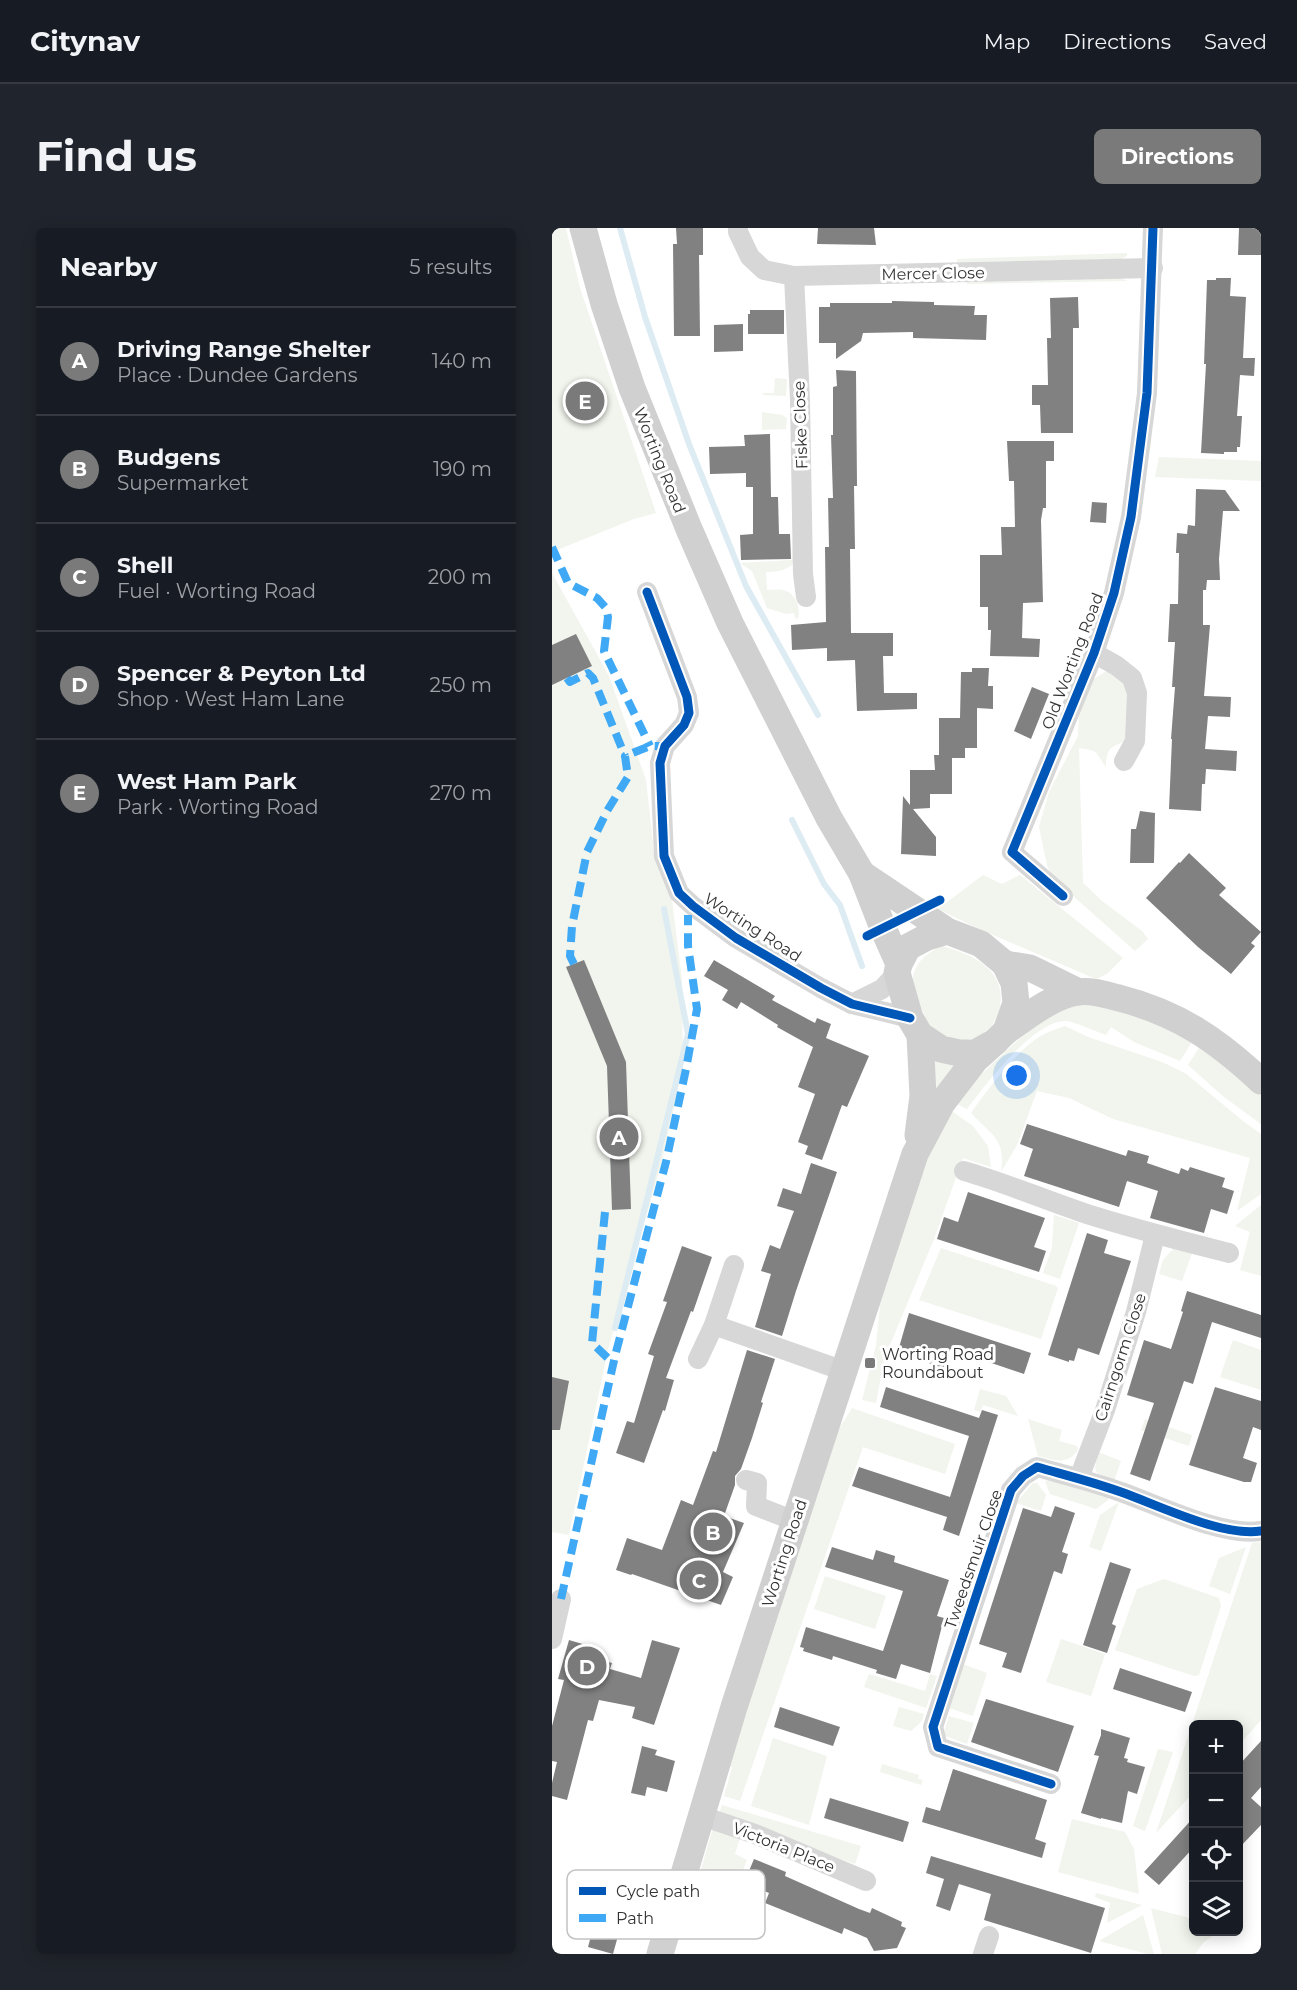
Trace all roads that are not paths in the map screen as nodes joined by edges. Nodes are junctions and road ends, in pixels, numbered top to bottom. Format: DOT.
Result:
graph roads {
  1 [pos="583,228"];
  2 [pos="738,228"];
  3 [pos="1154,228"];
  4 [pos="1153,268"];
  5 [pos="794,276"];
  6 [pos="647,592"];
  7 [pos="806,597"];
  8 [pos="1094,653"];
  9 [pos="1124,761"];
  10 [pos="862,874"];
  11 [pos="1063,896"];
  12 [pos="947,931"];
  13 [pos="1005,964"];
  14 [pos="898,968"];
  15 [pos="1079,992"];
  16 [pos="852,1004"];
  17 [pos="915,1026"];
  18 [pos="1000,1036"];
  19 [pos="1261,1081"];
  20 [pos="915,1154"];
  21 [pos="964,1171"];
  22 [pos="1155,1234"];
  23 [pos="1229,1253"];
  24 [pos="734,1265"];
  25 [pos="714,1325"];
  26 [pos="698,1359"];
  27 [pos="844,1371"];
  28 [pos="1079,1478"];
  29 [pos="746,1480"];
  30 [pos="795,1521"];
  31 [pos="1261,1531"];
  32 [pos="561,1599"];
  33 [pos="552,1639"];
  34 [pos="1051,1784"];
  35 [pos="702,1816"];
  36 [pos="686,1870"];
  37 [pos="866,1881"];
  38 [pos="665,1939"];
  39 [pos="660,1954"];
  1 -- 10 [label="main road, Worting Road"];
  2 -- 5 [label="street, Mercer Close"];
  3 -- 4 [label="street, Old Worting Road"];
  4 -- 5 [label="street, Mercer Close"];
  4 -- 8 [label="street, Old Worting Road"];
  5 -- 7 [label="street, Fiske Close"];
  6 -- 16 [label="street, Worting Road"];
  8 -- 9 [label="street"];
  8 -- 11 [label="street, Old Worting Road"];
  10 -- 12 [label="main road, Worting Road"];
  10 -- 14 [label="main road, Worting Road"];
  12 -- 13 [label="main road"];
  12 -- 14 [label="main road"];
  13 -- 15 [label="main road"];
  13 -- 18 [label="main road"];
  14 -- 16 [label="street"];
  14 -- 17 [label="main road"];
  15 -- 18 [label="main road"];
  15 -- 19 [label="main road"];
  16 -- 17 [label="street, Worting Road"];
  17 -- 18 [label="main road"];
  17 -- 20 [label="main road, Worting Road"];
  18 -- 20 [label="main road, Worting Road"];
  20 -- 27 [label="main road, Worting Road"];
  21 -- 22 [label="street"];
  22 -- 23 [label="street"];
  22 -- 28 [label="street, Cairngorm Close"];
  24 -- 25 [label="street"];
  25 -- 26 [label="street"];
  25 -- 27 [label="street"];
  27 -- 30 [label="main road, Worting Road"];
  28 -- 31 [label="street, Tweedsmuir Close"];
  28 -- 34 [label="street, Tweedsmuir Close"];
  29 -- 30 [label="street"];
  30 -- 35 [label="main road, Worting Road"];
  32 -- 33 [label="street"];
  35 -- 36 [label="main road, Worting Road"];
  35 -- 37 [label="street, Victoria Place"];
  38 -- 39 [label="main road, Worting Road"];
}
